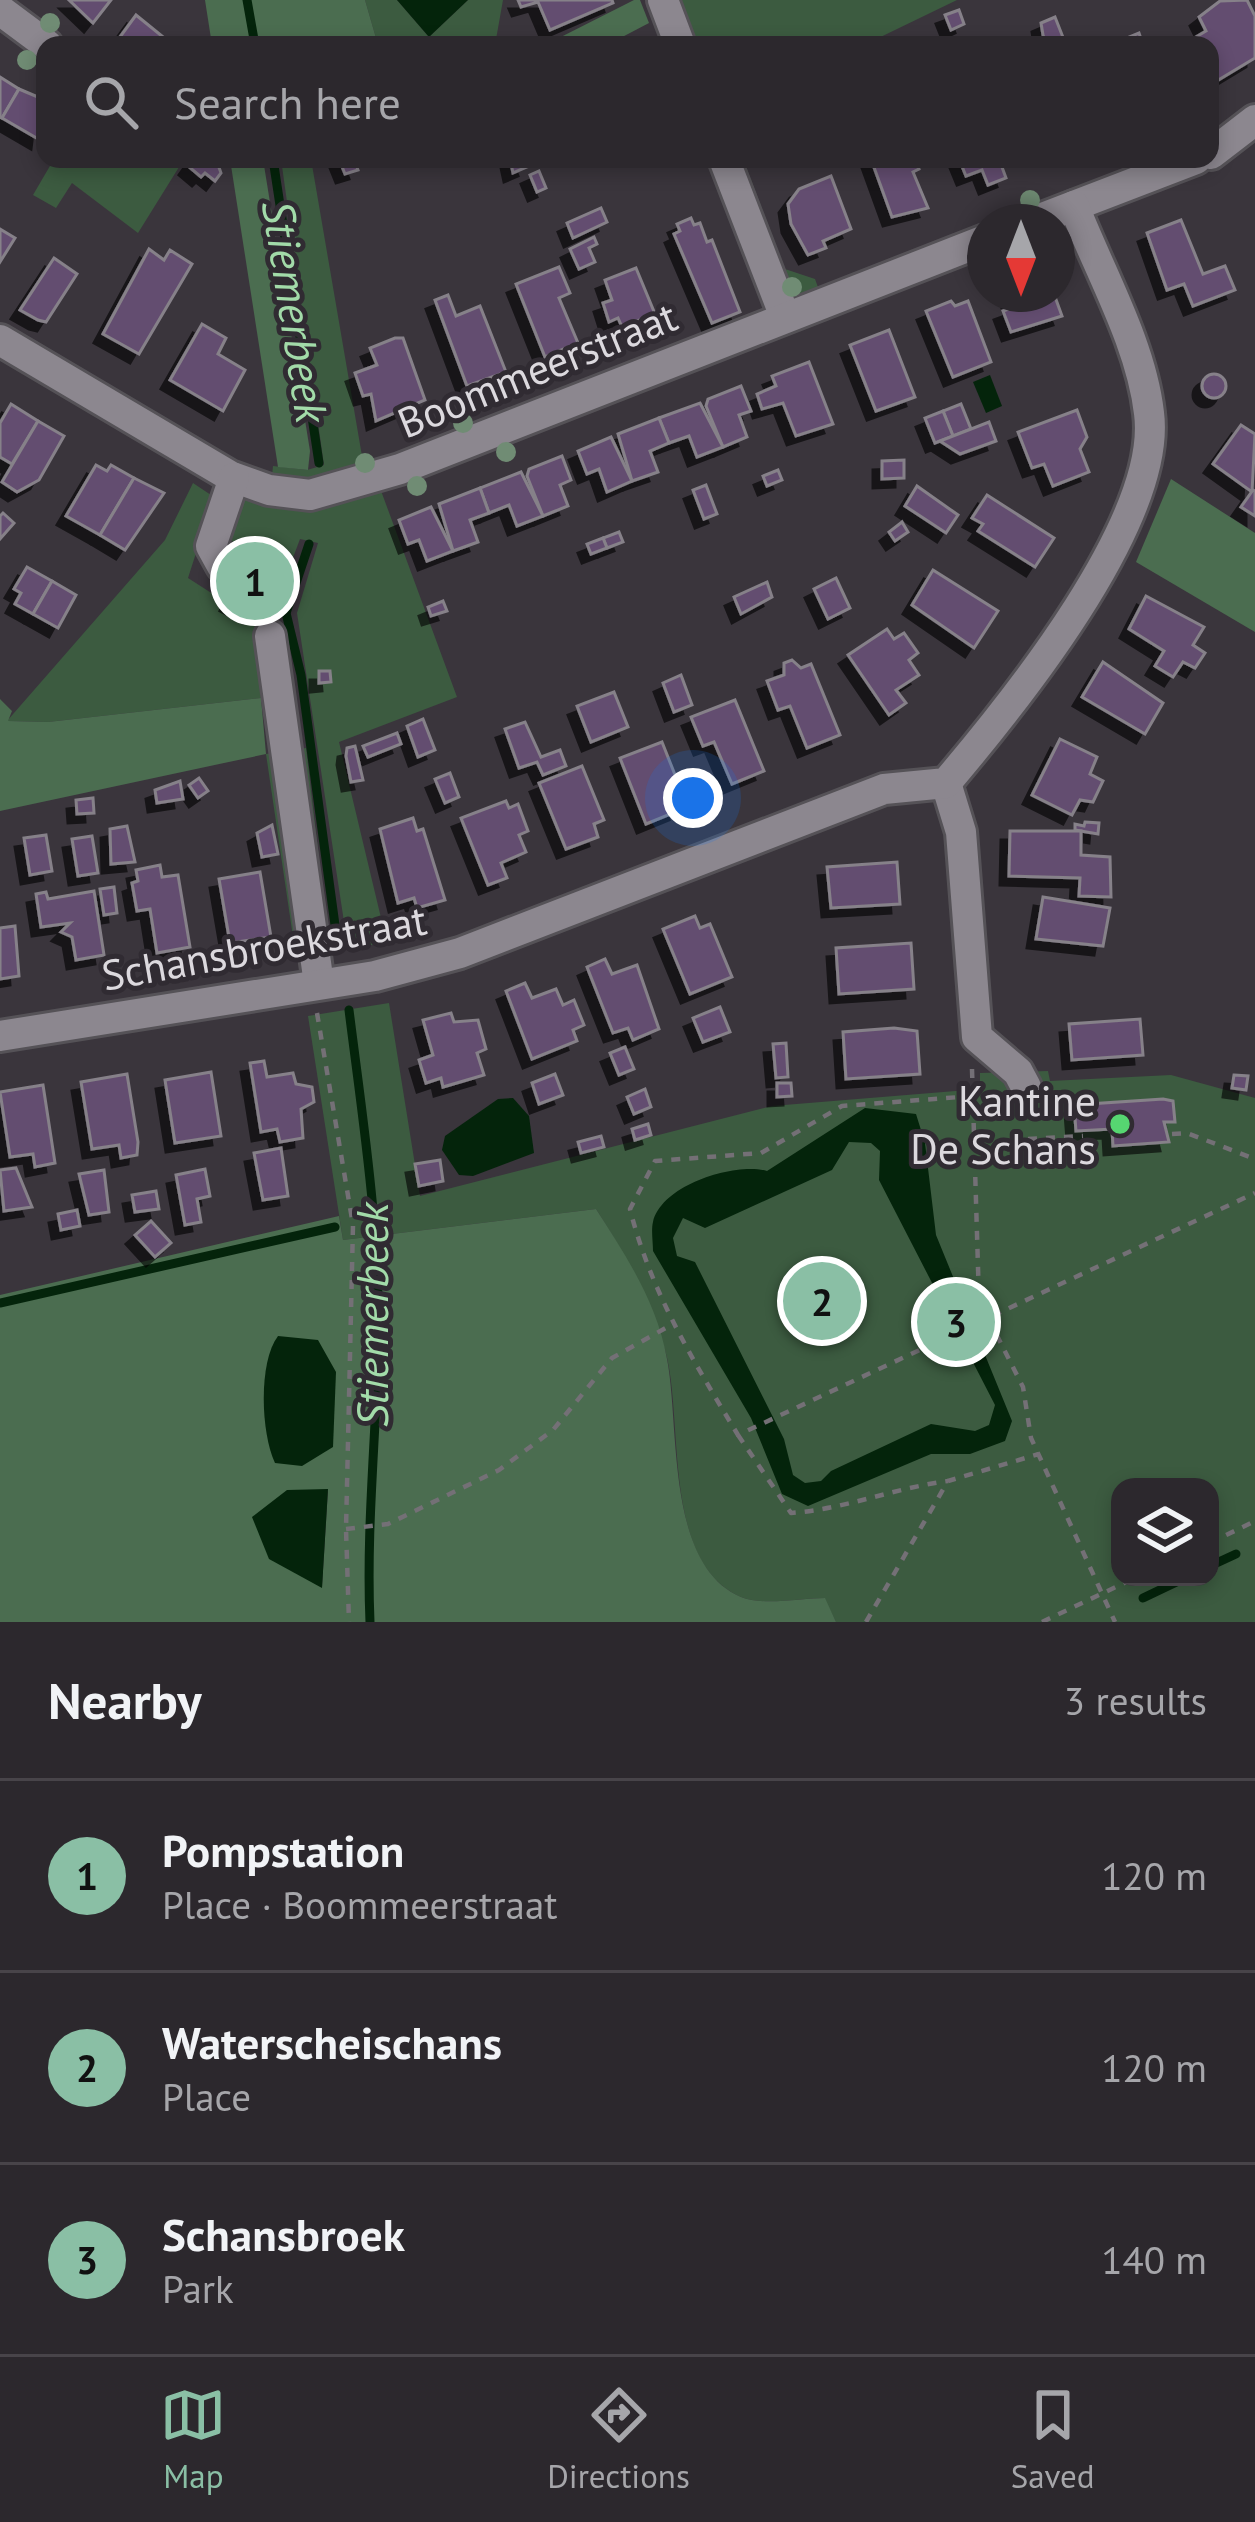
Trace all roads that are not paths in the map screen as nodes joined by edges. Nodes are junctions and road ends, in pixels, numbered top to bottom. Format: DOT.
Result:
graph roads {
  1 [pos="663,0"];
  2 [pos="0,10"];
  3 [pos="677,36"];
  4 [pos="36,37"];
  5 [pos="1255,120"];
  6 [pos="1255,146"];
  7 [pos="1219,147"];
  8 [pos="1219,152"];
  9 [pos="727,168"];
  10 [pos="1173,168"];
  11 [pos="1075,206"];
  12 [pos="1075,209"];
  13 [pos="967,247"];
  14 [pos="785,317"];
  15 [pos="0,340"];
  16 [pos="233,478"];
  17 [pos="222,566"];
  18 [pos="270,636"];
  19 [pos="946,784"];
  20 [pos="316,984"];
  21 [pos="0,1036"];
  22 [pos="1026,1087"];
  1 -- 3 [label="street"];
  2 -- 4 [label="street"];
  5 -- 7 [label="street"];
  6 -- 8 [label="street"];
  9 -- 14 [label="street"];
  10 -- 11 [label="street"];
  12 -- 19 [label="street"];
  13 -- 14 [label="street, Boommeerstraat"];
  14 -- 16 [label="street, Boommeerstraat"];
  15 -- 16 [label="street, Boommeerstraat"];
  16 -- 17 [label="street"];
  18 -- 20 [label="street"];
  19 -- 20 [label="street, Schansbroekstraat"];
  19 -- 22 [label="street"];
  20 -- 21 [label="street, Schansbroekstraat"];
}
